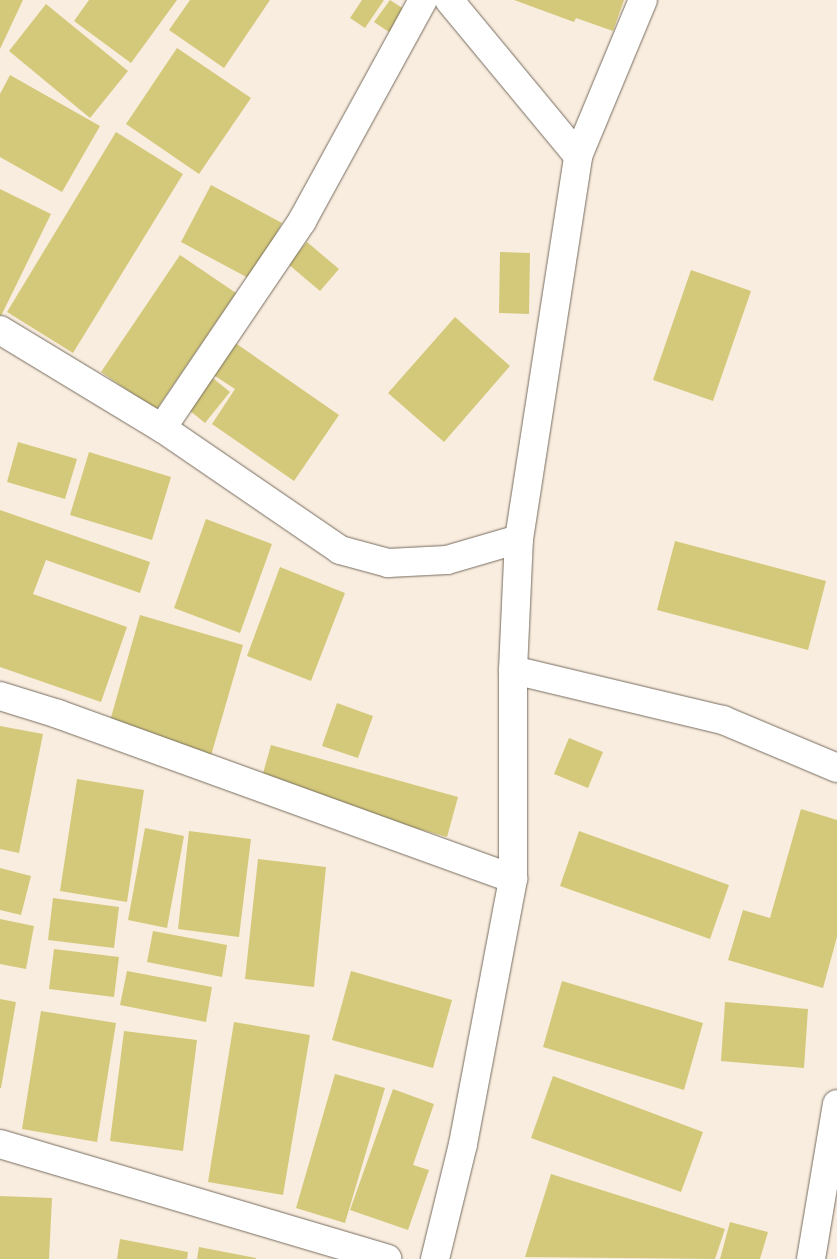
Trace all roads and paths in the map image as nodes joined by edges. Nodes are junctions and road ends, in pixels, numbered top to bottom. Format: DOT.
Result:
graph roads {
  1 [pos="423,0"];
  2 [pos="449,0"];
  3 [pos="644,0"];
  4 [pos="578,156"];
  5 [pos="0,330"];
  6 [pos="162,428"];
  7 [pos="519,539"];
  8 [pos="513,670"];
  9 [pos="0,696"];
  10 [pos="837,768"];
  11 [pos="513,879"];
  12 [pos="837,1104"];
  13 [pos="0,1144"];
  14 [pos="387,1259"];
  15 [pos="435,1259"];
  16 [pos="811,1259"];
  1 -- 6 [label="street"];
  2 -- 4 [label="street"];
  3 -- 4 [label="street"];
  4 -- 7 [label="street"];
  5 -- 6 [label="street"];
  6 -- 7 [label="street"];
  7 -- 8 [label="street"];
  8 -- 10 [label="street"];
  8 -- 11 [label="street"];
  9 -- 11 [label="street"];
  11 -- 15 [label="street"];
  12 -- 16 [label="street"];
  13 -- 14 [label="street"];
}
